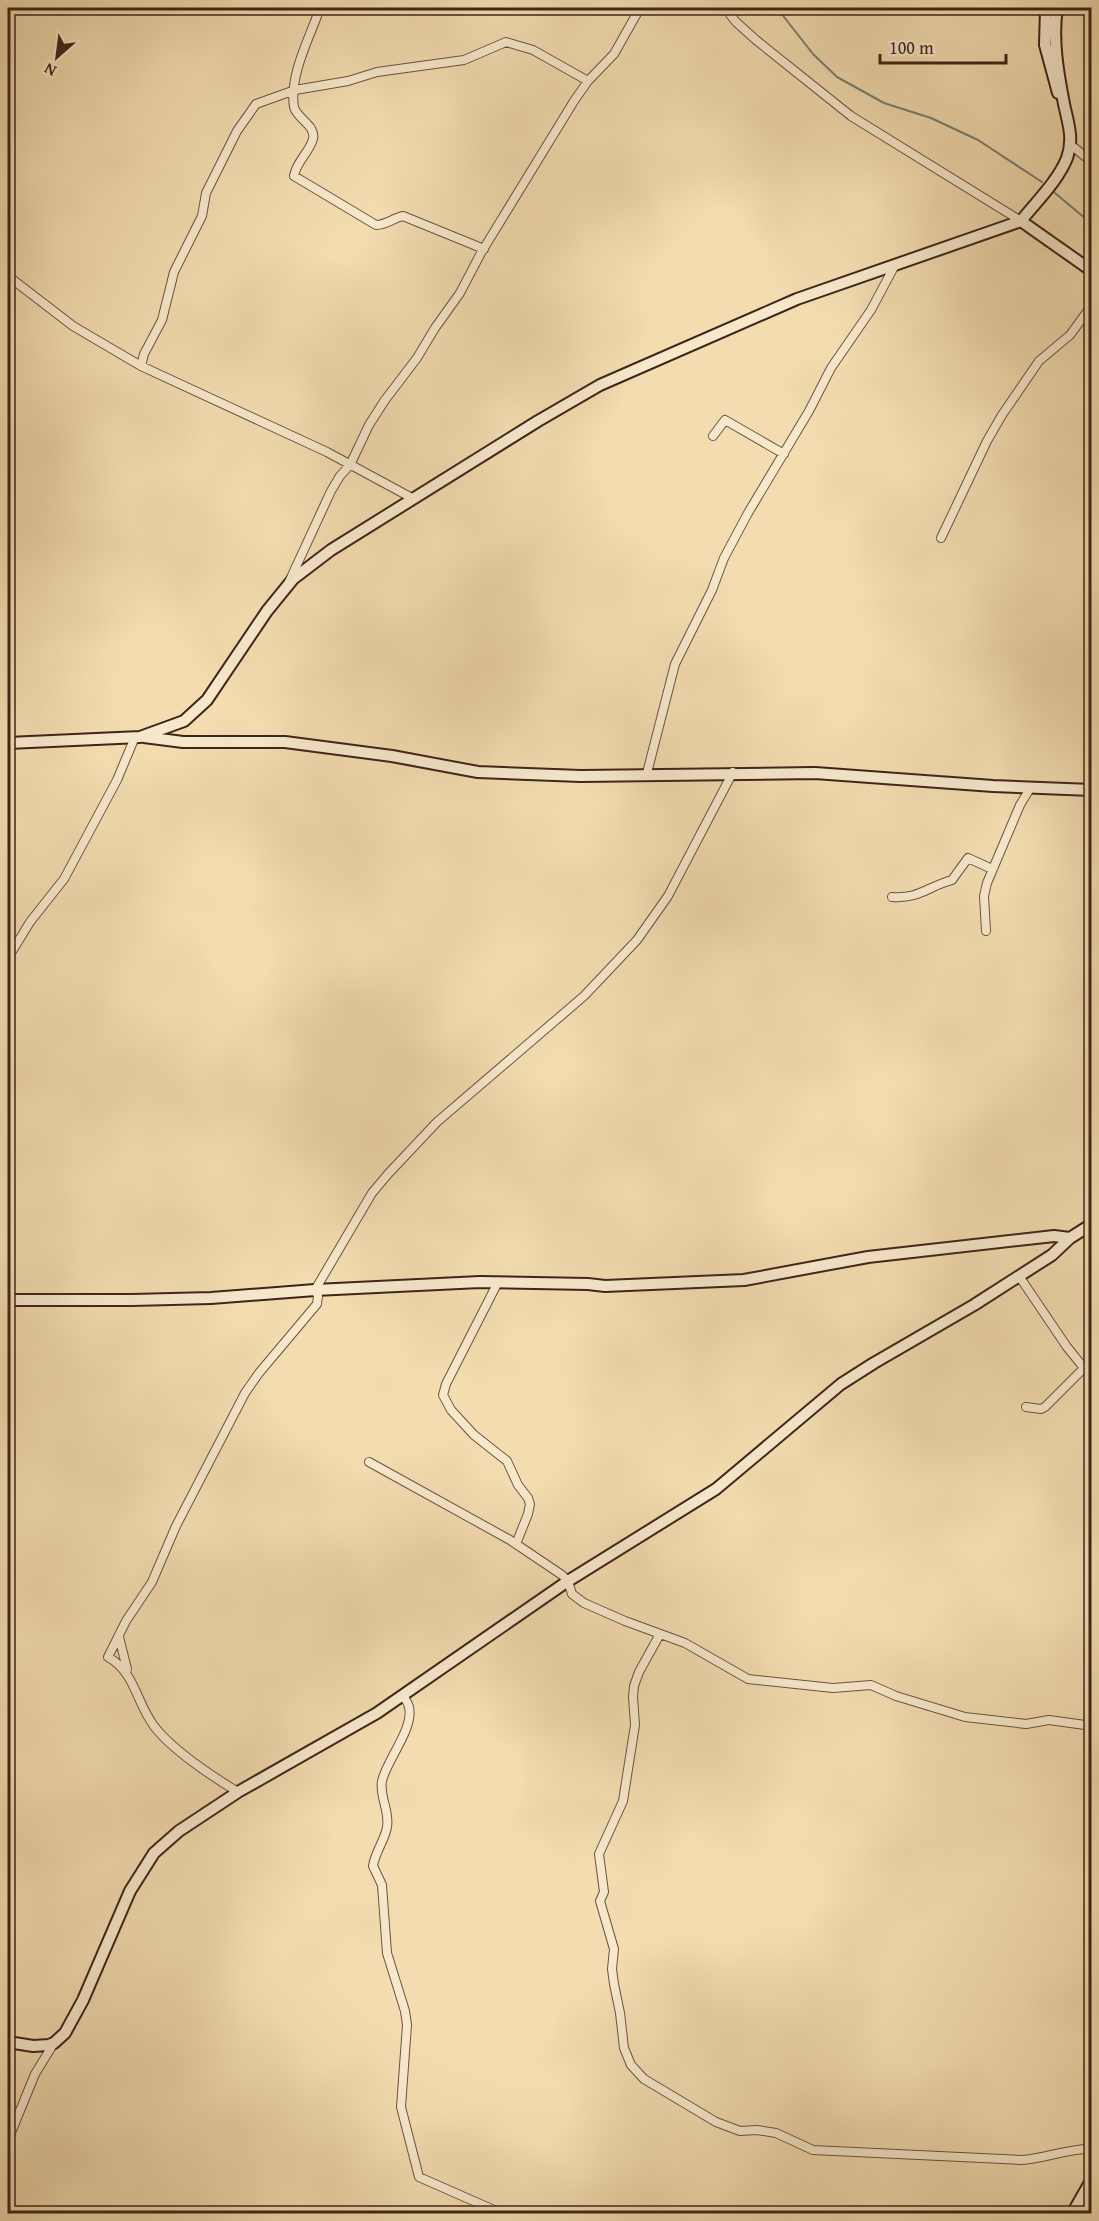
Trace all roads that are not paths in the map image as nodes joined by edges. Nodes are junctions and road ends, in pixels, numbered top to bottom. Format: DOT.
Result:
graph roads {
  1 [pos="320,8"];
  2 [pos="640,8"];
  3 [pos="725,8"];
  4 [pos="1046,8"];
  5 [pos="1057,8"];
  6 [pos="588,81"];
  7 [pos="294,90"];
  8 [pos="1064,104"];
  9 [pos="1071,145"];
  10 [pos="1092,162"];
  11 [pos="1021,221"];
  12 [pos="484,249"];
  13 [pos="896,264"];
  14 [pos="1092,271"];
  15 [pos="8,276"];
  16 [pos="1092,305"];
  17 [pos="141,366"];
  18 [pos="713,436"];
  19 [pos="783,454"];
  20 [pos="350,465"];
  21 [pos="412,498"];
  22 [pos="941,538"];
  23 [pos="288,584"];
  24 [pos="138,737"];
  25 [pos="8,743"];
  26 [pos="733,772"];
  27 [pos="647,773"];
  28 [pos="1031,787"];
  29 [pos="1092,790"];
  30 [pos="993,869"];
  31 [pos="892,897"];
  32 [pos="986,931"];
  33 [pos="8,958"];
  34 [pos="1092,1224"];
  35 [pos="1070,1238"];
  36 [pos="1019,1276"];
  37 [pos="498,1282"];
  38 [pos="315,1290"];
  39 [pos="8,1300"];
  40 [pos="1026,1407"];
  41 [pos="369,1462"];
  42 [pos="516,1544"];
  43 [pos="568,1581"];
  44 [pos="660,1634"];
  45 [pos="119,1635"];
  46 [pos="128,1673"];
  47 [pos="403,1695"];
  48 [pos="1092,1726"];
  49 [pos="238,1792"];
  50 [pos="8,2042"];
  51 [pos="54,2043"];
  52 [pos="8,2140"];
  53 [pos="1092,2149"];
  54 [pos="1092,2179"];
  55 [pos="1087,2197"];
  56 [pos="503,2214"];
  57 [pos="1072,2214"];
  1 -- 7 [label="street"];
  2 -- 6 [label="street"];
  3 -- 11 [label="street"];
  4 -- 8 [label="street"];
  5 -- 8 [label="street"];
  6 -- 7 [label="street"];
  6 -- 12 [label="street"];
  7 -- 12 [label="street"];
  7 -- 17 [label="street"];
  8 -- 9 [label="street"];
  9 -- 10 [label="street"];
  9 -- 11 [label="street"];
  11 -- 13 [label="street"];
  11 -- 14 [label="street"];
  12 -- 20 [label="street"];
  13 -- 19 [label="street"];
  13 -- 21 [label="street"];
  15 -- 17 [label="street"];
  16 -- 22 [label="street"];
  17 -- 20 [label="street"];
  18 -- 19 [label="street"];
  19 -- 27 [label="street"];
  20 -- 21 [label="street"];
  20 -- 23 [label="street"];
  21 -- 23 [label="street"];
  23 -- 24 [label="street"];
  24 -- 25 [label="street"];
  24 -- 27 [label="street"];
  24 -- 33 [label="street"];
  26 -- 27 [label="street"];
  26 -- 28 [label="street"];
  26 -- 38 [label="street"];
  28 -- 29 [label="street"];
  28 -- 30 [label="street"];
  30 -- 31 [label="street"];
  30 -- 32 [label="street"];
  34 -- 35 [label="street"];
  35 -- 36 [label="street"];
  35 -- 37 [label="street"];
  36 -- 40 [label="street"];
  36 -- 43 [label="street"];
  37 -- 38 [label="street"];
  37 -- 42 [label="street"];
  38 -- 39 [label="street"];
  38 -- 45 [label="street"];
  41 -- 42 [label="street"];
  42 -- 43 [label="street"];
  43 -- 44 [label="street"];
  43 -- 47 [label="street"];
  44 -- 48 [label="street"];
  44 -- 53 [label="street"];
  45 -- 46 [label="street"];
  45 -- 46 [label="street"];
  46 -- 49 [label="street"];
  47 -- 49 [label="street"];
  47 -- 56 [label="street"];
  49 -- 51 [label="street"];
  50 -- 51 [label="street"];
  51 -- 52 [label="street"];
  54 -- 55 [label="street"];
  55 -- 57 [label="street"];
}
